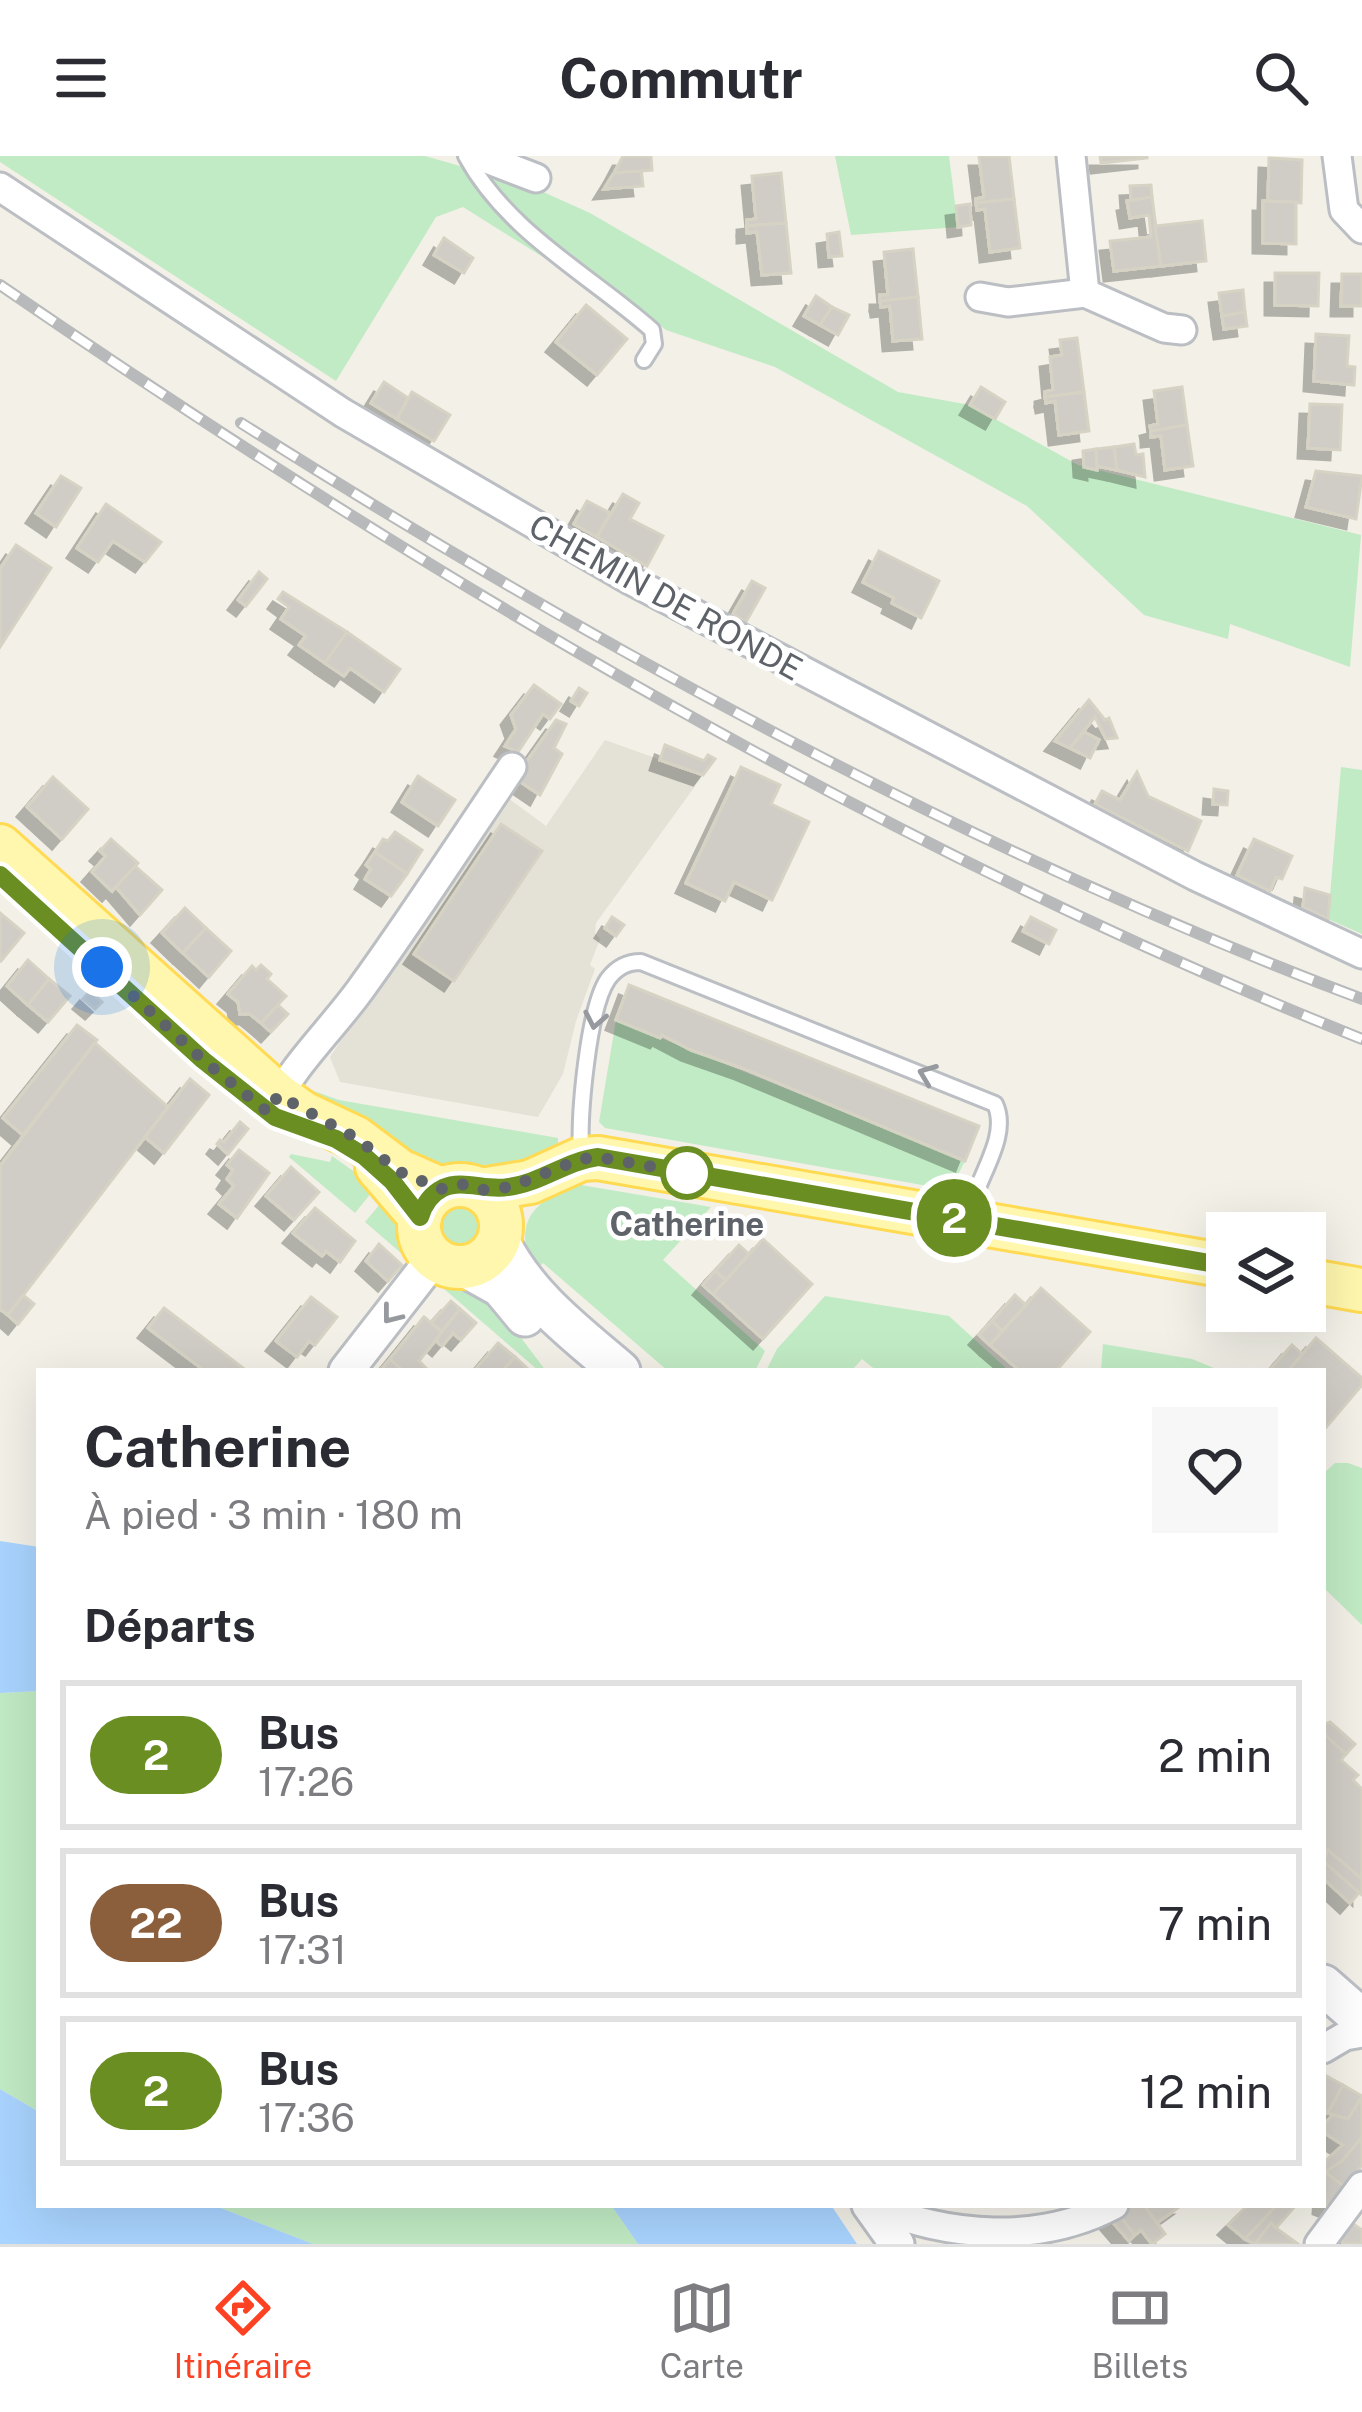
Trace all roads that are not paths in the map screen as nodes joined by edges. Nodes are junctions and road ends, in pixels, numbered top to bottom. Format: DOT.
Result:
graph roads {
  1 [pos="466,156"];
  2 [pos="1071,156"];
  3 [pos="1336,156"];
  4 [pos="491,159"];
  5 [pos="536,178"];
  6 [pos="0,187"];
  7 [pos="1362,229"];
  8 [pos="1085,293"];
  9 [pos="980,297"];
  10 [pos="1182,330"];
  11 [pos="644,360"];
  12 [pos="512,767"];
  13 [pos="0,846"];
  14 [pos="0,875"];
  15 [pos="1362,954"];
  16 [pos="274,1104"];
  17 [pos="565,1167"];
  18 [pos="469,1212"];
  19 [pos="969,1221"];
  20 [pos="450,1262"];
  21 [pos="1206,1262"];
  22 [pos="1326,1284"];
  23 [pos="1362,1290"];
  24 [pos="349,1368"];
  25 [pos="579,1368"];
  26 [pos="617,1368"];
  27 [pos="1326,1991"];
  28 [pos="1346,2034"];
  29 [pos="1362,2186"];
  30 [pos="872,2208"];
  31 [pos="878,2208"];
  32 [pos="1108,2208"];
  33 [pos="897,2244"];
  34 [pos="1318,2244"];
  1 -- 11 [label="lane"];
  2 -- 8 [label="street"];
  3 -- 7 [label="street"];
  4 -- 5 [label="street"];
  6 -- 15 [label="street, CHEMIN DE RONDE"];
  8 -- 9 [label="street"];
  8 -- 10 [label="street"];
  12 -- 16 [label="street"];
  13 -- 16 [label="main road"];
  14 -- 16 [label="main road"];
  16 -- 18 [label="main road"];
  17 -- 18 [label="main road"];
  17 -- 19 [label="main road"];
  19 -- 17 [label="lane, one-way"];
  18 -- 20 [label="main road"];
  18 -- 20 [label="main road"];
  18 -- 26 [label="main road"];
  19 -- 21 [label="main road"];
  20 -- 24 [label="street, one-way"];
  20 -- 25 [label="main road"];
  22 -- 23 [label="main road"];
  27 -- 28 [label="main road"];
  29 -- 34 [label="street"];
  30 -- 33 [label="street"];
  31 -- 32 [label="street"];
}
